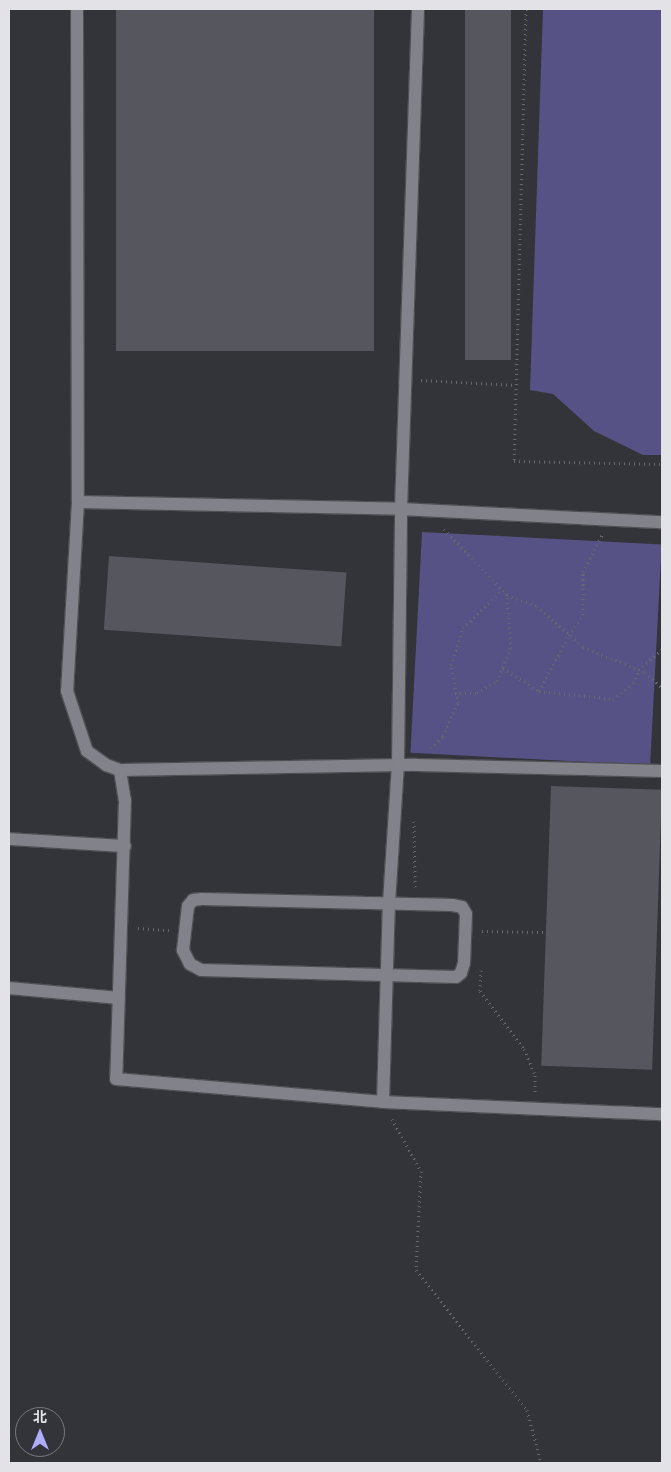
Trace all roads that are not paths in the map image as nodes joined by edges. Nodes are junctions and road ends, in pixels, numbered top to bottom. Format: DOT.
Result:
graph roads {
  1 [pos="77,9"];
  2 [pos="418,9"];
  3 [pos="78,502"];
  4 [pos="401,509"];
  5 [pos="662,522"];
  6 [pos="398,765"];
  7 [pos="120,770"];
  8 [pos="662,771"];
  9 [pos="9,839"];
  10 [pos="125,846"];
  11 [pos="388,903"];
  12 [pos="386,973"];
  13 [pos="9,988"];
  14 [pos="119,998"];
  15 [pos="383,1102"];
  16 [pos="662,1114"];
  1 -- 3 [label="lane"];
  2 -- 4 [label="lane"];
  3 -- 4 [label="lane"];
  3 -- 7 [label="lane"];
  4 -- 5 [label="lane"];
  4 -- 6 [label="lane"];
  6 -- 7 [label="lane"];
  6 -- 8 [label="lane"];
  6 -- 11 [label="lane"];
  7 -- 10 [label="lane"];
  9 -- 10 [label="lane"];
  10 -- 14 [label="lane"];
  11 -- 12 [label="lane"];
  11 -- 12 [label="lane"];
  11 -- 12 [label="lane"];
  12 -- 15 [label="lane"];
  13 -- 14 [label="lane"];
  14 -- 15 [label="lane"];
  15 -- 16 [label="lane"];
}
